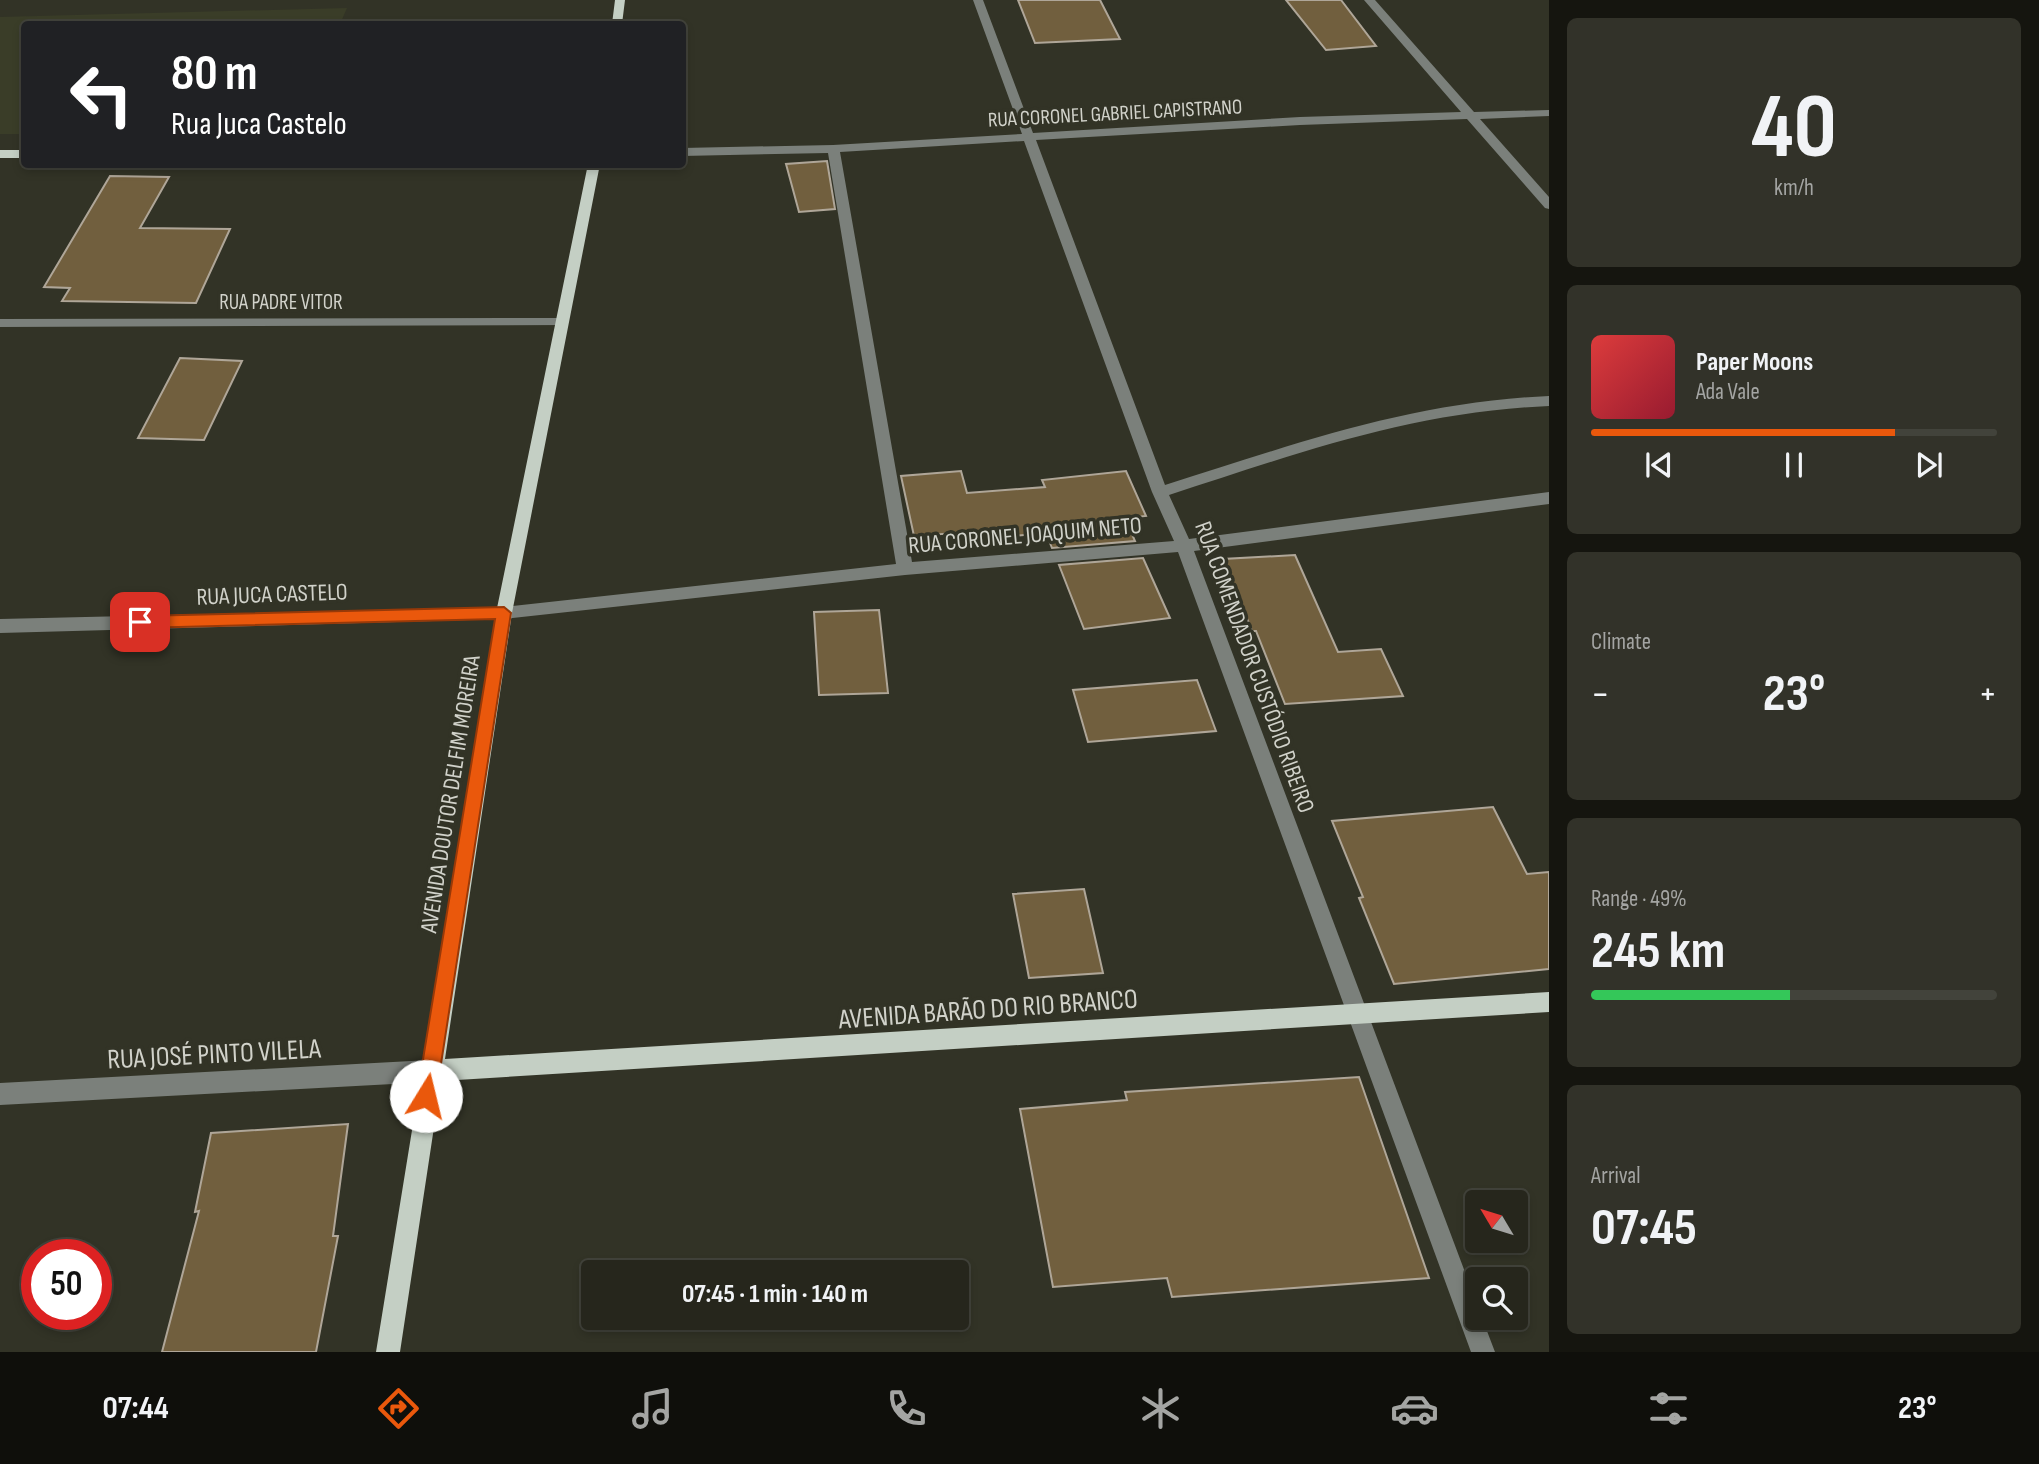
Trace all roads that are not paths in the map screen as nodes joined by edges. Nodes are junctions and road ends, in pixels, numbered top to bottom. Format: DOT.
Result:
graph roads {
  1 [pos="621,0"];
  2 [pos="978,0"];
  3 [pos="1369,0"];
  4 [pos="618,21"];
  5 [pos="1549,113"];
  6 [pos="1471,116"];
  7 [pos="1028,138"];
  8 [pos="833,149"];
  9 [pos="686,152"];
  10 [pos="0,154"];
  11 [pos="21,154"];
  12 [pos="593,168"];
  13 [pos="1549,205"];
  14 [pos="562,322"];
  15 [pos="0,323"];
  16 [pos="1549,401"];
  17 [pos="1160,492"];
  18 [pos="1549,498"];
  19 [pos="1184,546"];
  20 [pos="905,569"];
  21 [pos="504,613"];
  22 [pos="0,626"];
  23 [pos="1549,1002"];
  24 [pos="1355,1013"];
  25 [pos="430,1071"];
  26 [pos="0,1094"];
  27 [pos="388,1352"];
  28 [pos="1483,1352"];
  1 -- 4 [label="main road"];
  2 -- 7 [label="street, RUA COMENDADOR CUSTÓDIO RIBEIRO"];
  3 -- 6 [label="street"];
  5 -- 6 [label="street, RUA CORONEL GABRIEL CAPISTRANO"];
  6 -- 7 [label="street, RUA CORONEL GABRIEL CAPISTRANO"];
  6 -- 13 [label="street"];
  7 -- 8 [label="street, RUA CORONEL GABRIEL CAPISTRANO"];
  7 -- 17 [label="street, RUA COMENDADOR CUSTÓDIO RIBEIRO"];
  8 -- 9 [label="street, RUA CORONEL GABRIEL CAPISTRANO"];
  8 -- 20 [label="street"];
  10 -- 11 [label="main road"];
  12 -- 14 [label="main road, AVENIDA DOUTOR DELFIM MOREIRA"];
  14 -- 15 [label="street, RUA PADRE VITOR"];
  14 -- 21 [label="main road, AVENIDA DOUTOR DELFIM MOREIRA"];
  16 -- 17 [label="street"];
  17 -- 19 [label="street, RUA COMENDADOR CUSTÓDIO RIBEIRO"];
  18 -- 19 [label="street, RUA CORONEL JOAQUIM NETO"];
  19 -- 20 [label="street, RUA CORONEL JOAQUIM NETO"];
  19 -- 24 [label="street, RUA COMENDADOR CUSTÓDIO RIBEIRO"];
  20 -- 21 [label="street, RUA CORONEL JOAQUIM NETO"];
  21 -- 22 [label="street, RUA JUCA CASTELO"];
  21 -- 25 [label="main road, AVENIDA DOUTOR DELFIM MOREIRA"];
  23 -- 24 [label="main road, AVENIDA BARÃO DO RIO BRANCO"];
  24 -- 25 [label="main road, AVENIDA BARÃO DO RIO BRANCO"];
  24 -- 28 [label="street, RUA COMENDADOR CUSTÓDIO RIBEIRO"];
  25 -- 26 [label="street, RUA JOSÉ PINTO VILELA"];
  25 -- 27 [label="main road, AVENIDA DOUTOR DELFIM MOREIRA"];
}
